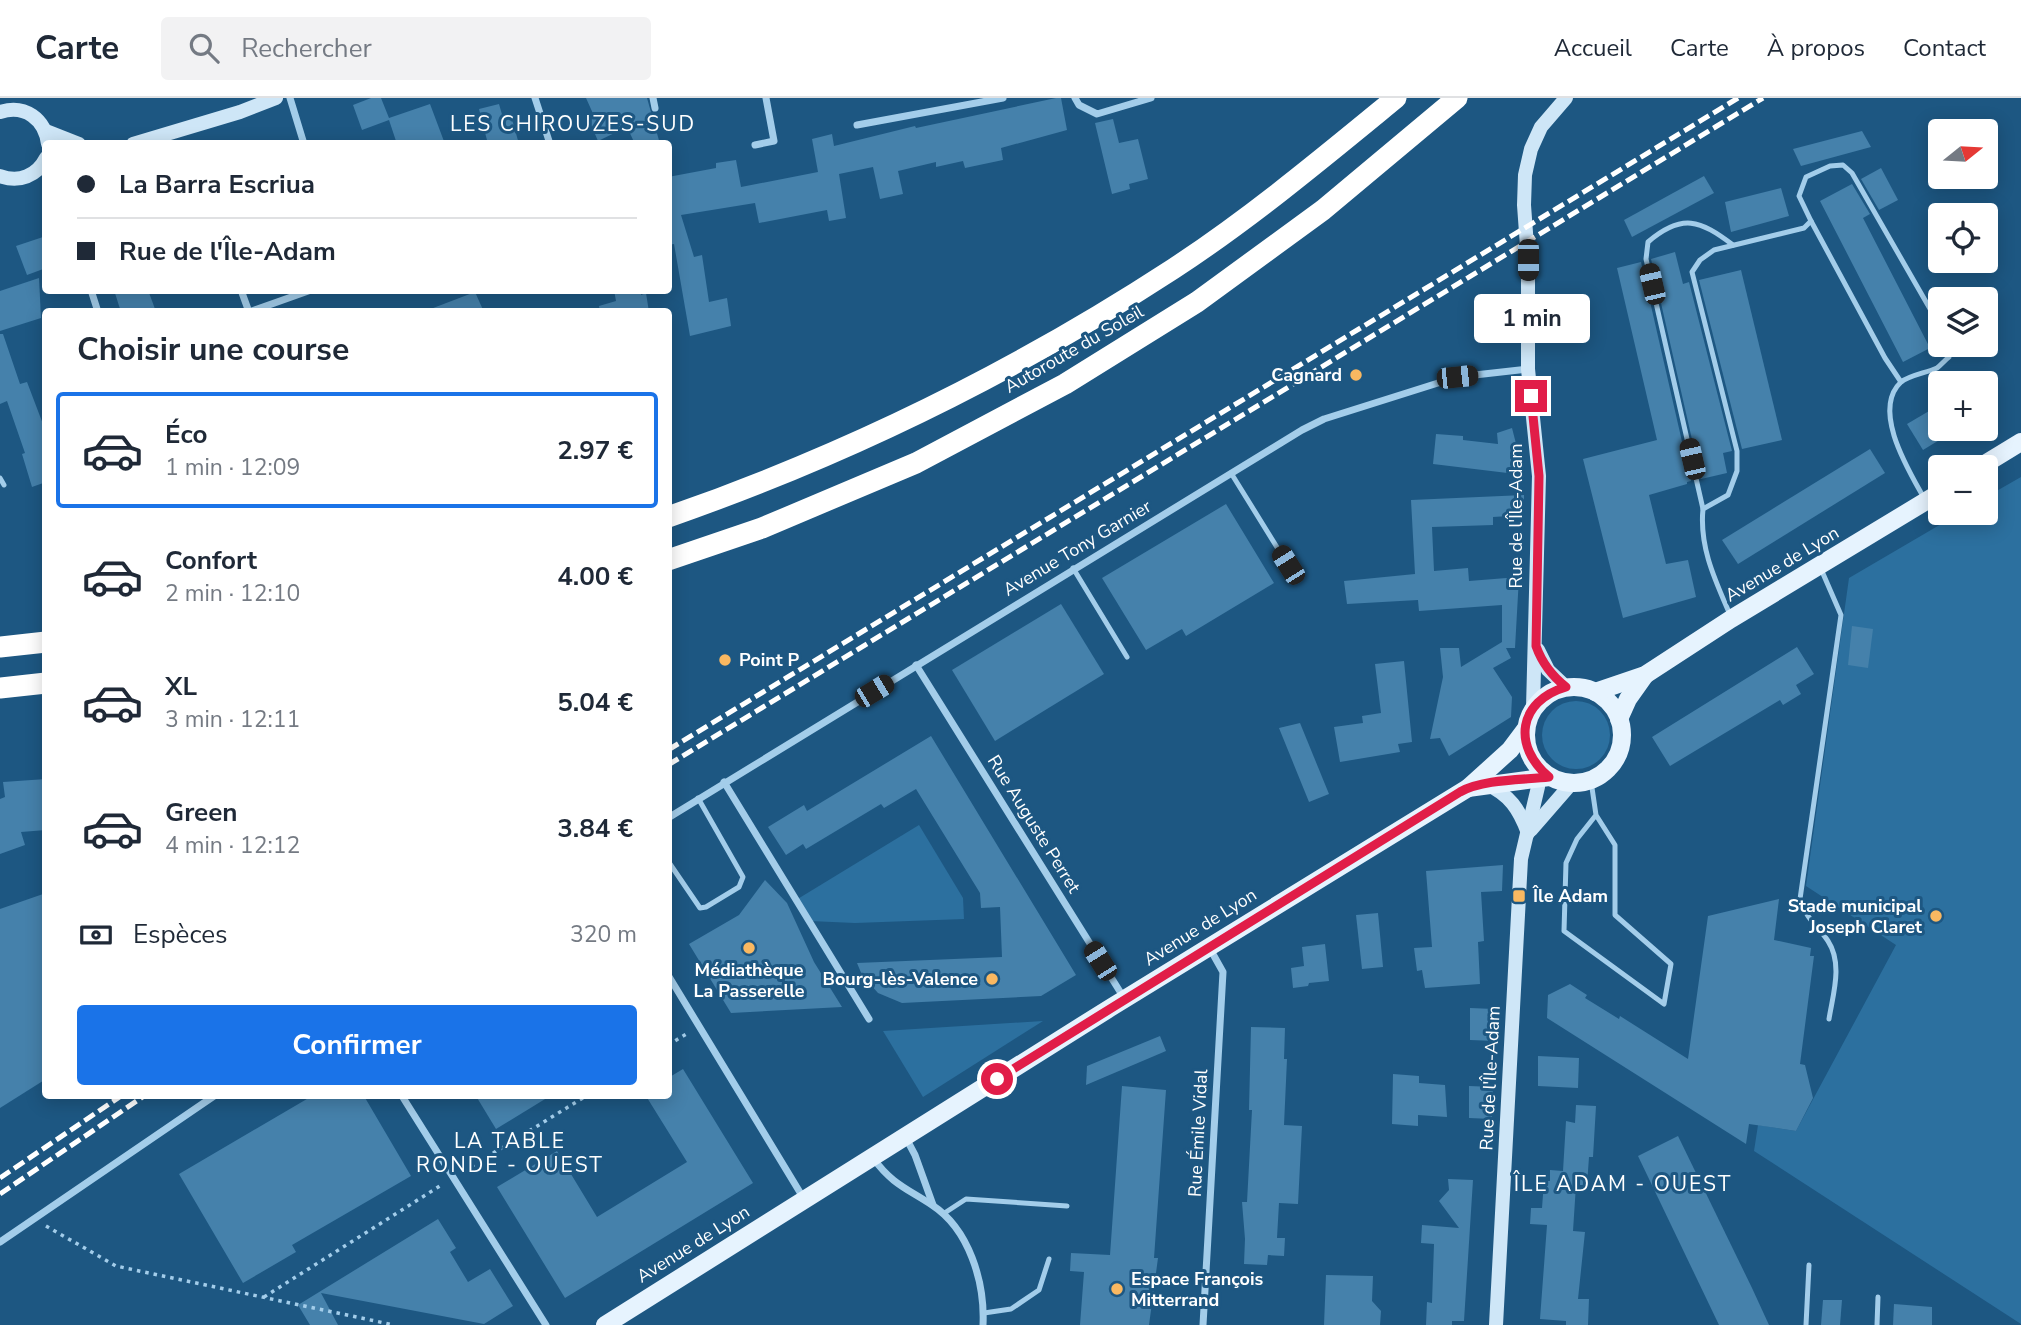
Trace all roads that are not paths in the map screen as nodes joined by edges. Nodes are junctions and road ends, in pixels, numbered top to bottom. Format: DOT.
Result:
graph roads {
  1 [pos="276,98"];
  2 [pos="290,98"];
  3 [pos="535,98"];
  4 [pos="653,98"];
  5 [pos="766,98"];
  6 [pos="1003,98"];
  7 [pos="1076,98"];
  8 [pos="1151,98"];
  9 [pos="1396,98"];
  10 [pos="1457,98"];
  11 [pos="1566,98"];
  12 [pos="655,108"];
  13 [pos="0,113"];
  14 [pos="857,125"];
  15 [pos="47,137"];
  16 [pos="146,140"];
  17 [pos="303,140"];
  18 [pos="549,140"];
  19 [pos="755,145"];
  20 [pos="42,169"];
  21 [pos="3,179"];
  22 [pos="1811,221"];
  23 [pos="1733,245"];
  24 [pos="300,294"];
  25 [pos="1928,305"];
  26 [pos="260,308"];
  27 [pos="1949,357"];
  28 [pos="1528,369"];
  29 [pos="1901,382"];
  30 [pos="2021,442"];
  31 [pos="1998,456"];
  32 [pos="1231,473"];
  33 [pos="0,478"];
  34 [pos="4,485"];
  35 [pos="1928,490"];
  36 [pos="1928,499"];
  37 [pos="1703,509"];
  38 [pos="672,516"];
  39 [pos="672,559"];
  40 [pos="1288,565"];
  41 [pos="1820,566"];
  42 [pos="1073,568"];
  43 [pos="1731,619"];
  44 [pos="42,642"];
  45 [pos="1536,646"];
  46 [pos="0,647"];
  47 [pos="1127,657"];
  48 [pos="916,665"];
  49 [pos="1645,675"];
  50 [pos="42,683"];
  51 [pos="1566,687"];
  52 [pos="0,688"];
  53 [pos="1595,692"];
  54 [pos="1533,708"];
  55 [pos="1619,719"];
  56 [pos="1525,730"];
  57 [pos="1541,774"];
  58 [pos="1591,781"];
  59 [pos="724,782"];
  60 [pos="1571,784"];
  61 [pos="1477,786"];
  62 [pos="698,798"];
  63 [pos="672,815"];
  64 [pos="1596,815"];
  65 [pos="1528,834"];
  66 [pos="672,867"];
  67 [pos="1209,947"];
  68 [pos="672,982"];
  69 [pos="1125,999"];
  70 [pos="1829,1018"];
  71 [pos="869,1020"];
  72 [pos="210,1099"];
  73 [pos="404,1099"];
  74 [pos="905,1136"];
  75 [pos="872,1157"];
  76 [pos="804,1200"];
  77 [pos="933,1205"];
  78 [pos="1067,1206"];
  79 [pos="943,1214"];
  80 [pos="0,1242"];
  81 [pos="1049,1259"];
  82 [pos="1809,1265"];
  83 [pos="1878,1297"];
  84 [pos="984,1313"];
  85 [pos="546,1325"];
  86 [pos="605,1325"];
  87 [pos="983,1325"];
  88 [pos="1203,1325"];
  89 [pos="1496,1325"];
  90 [pos="1806,1325"];
  91 [pos="1877,1325"];
  1 -- 16 [label="street"];
  2 -- 17 [label="street"];
  3 -- 18 [label="street"];
  4 -- 12 [label="street"];
  5 -- 19 [label="street"];
  6 -- 14 [label="street"];
  7 -- 8 [label="street"];
  9 -- 38 [label="highway, Autoroute du Soleil"];
  10 -- 39 [label="highway, Autoroute du Soleil"];
  11 -- 28 [label="street, Rue de l'Île-Adam"];
  13 -- 15 [label="street"];
  20 -- 21 [label="street"];
  22 -- 23 [label="lane"];
  22 -- 25 [label="lane"];
  22 -- 29 [label="lane"];
  23 -- 37 [label="lane"];
  23 -- 37 [label="lane"];
  24 -- 26 [label="street"];
  27 -- 29 [label="lane"];
  28 -- 32 [label="street, Avenue Tony Garnier"];
  28 -- 45 [label="street, Rue de l'Île-Adam"];
  29 -- 35 [label="lane"];
  30 -- 31 [label="main road"];
  32 -- 40 [label="lane"];
  32 -- 42 [label="street, Avenue Tony Garnier"];
  33 -- 34 [label="lane"];
  36 -- 41 [label="main road, Avenue de Lyon"];
  37 -- 43 [label="lane"];
  41 -- 43 [label="main road, Avenue de Lyon"];
  41 -- 70 [label="lane"];
  42 -- 47 [label="lane"];
  42 -- 48 [label="street, Avenue Tony Garnier"];
  43 -- 49 [label="main road, Avenue de Lyon"];
  44 -- 46 [label="highway"];
  45 -- 51 [label="street"];
  45 -- 54 [label="street, Rue de l'Île-Adam"];
  48 -- 59 [label="street, Avenue Tony Garnier"];
  48 -- 69 [label="street, Rue Auguste Perret"];
  49 -- 53 [label="main road, Avenue de Lyon"];
  49 -- 55 [label="main road, Avenue de Lyon"];
  50 -- 52 [label="highway"];
  51 -- 53 [label="main road, Avenue de Lyon"];
  51 -- 54 [label="main road"];
  53 -- 55 [label="main road"];
  54 -- 56 [label="main road"];
  55 -- 58 [label="main road, Avenue de Lyon"];
  56 -- 57 [label="main road"];
  56 -- 61 [label="main road"];
  57 -- 60 [label="main road"];
  57 -- 61 [label="main road"];
  57 -- 65 [label="street, Rue de l'Île-Adam"];
  58 -- 60 [label="main road"];
  58 -- 64 [label="lane"];
  59 -- 62 [label="street, Avenue Tony Garnier"];
  59 -- 71 [label="street"];
  60 -- 65 [label="street, Rue de l'Île-Adam"];
  61 -- 65 [label="street"];
  61 -- 67 [label="main road, Avenue de Lyon"];
  62 -- 63 [label="street, Avenue Tony Garnier"];
  62 -- 66 [label="lane"];
  64 -- 64 [label="lane"];
  65 -- 89 [label="street, Rue de l'Île-Adam"];
  67 -- 69 [label="main road, Avenue de Lyon"];
  67 -- 88 [label="street, Rue Émile Vidal"];
  68 -- 76 [label="street"];
  69 -- 74 [label="main road, Avenue de Lyon"];
  72 -- 80 [label="street"];
  73 -- 85 [label="street"];
  74 -- 75 [label="main road, Avenue de Lyon"];
  74 -- 77 [label="street"];
  75 -- 76 [label="main road, Avenue de Lyon"];
  75 -- 77 [label="street"];
  76 -- 86 [label="main road, Avenue de Lyon"];
  77 -- 79 [label="street"];
  78 -- 79 [label="lane"];
  79 -- 84 [label="street"];
  81 -- 84 [label="lane"];
  82 -- 90 [label="lane"];
  83 -- 91 [label="lane"];
  84 -- 87 [label="street"];
}
